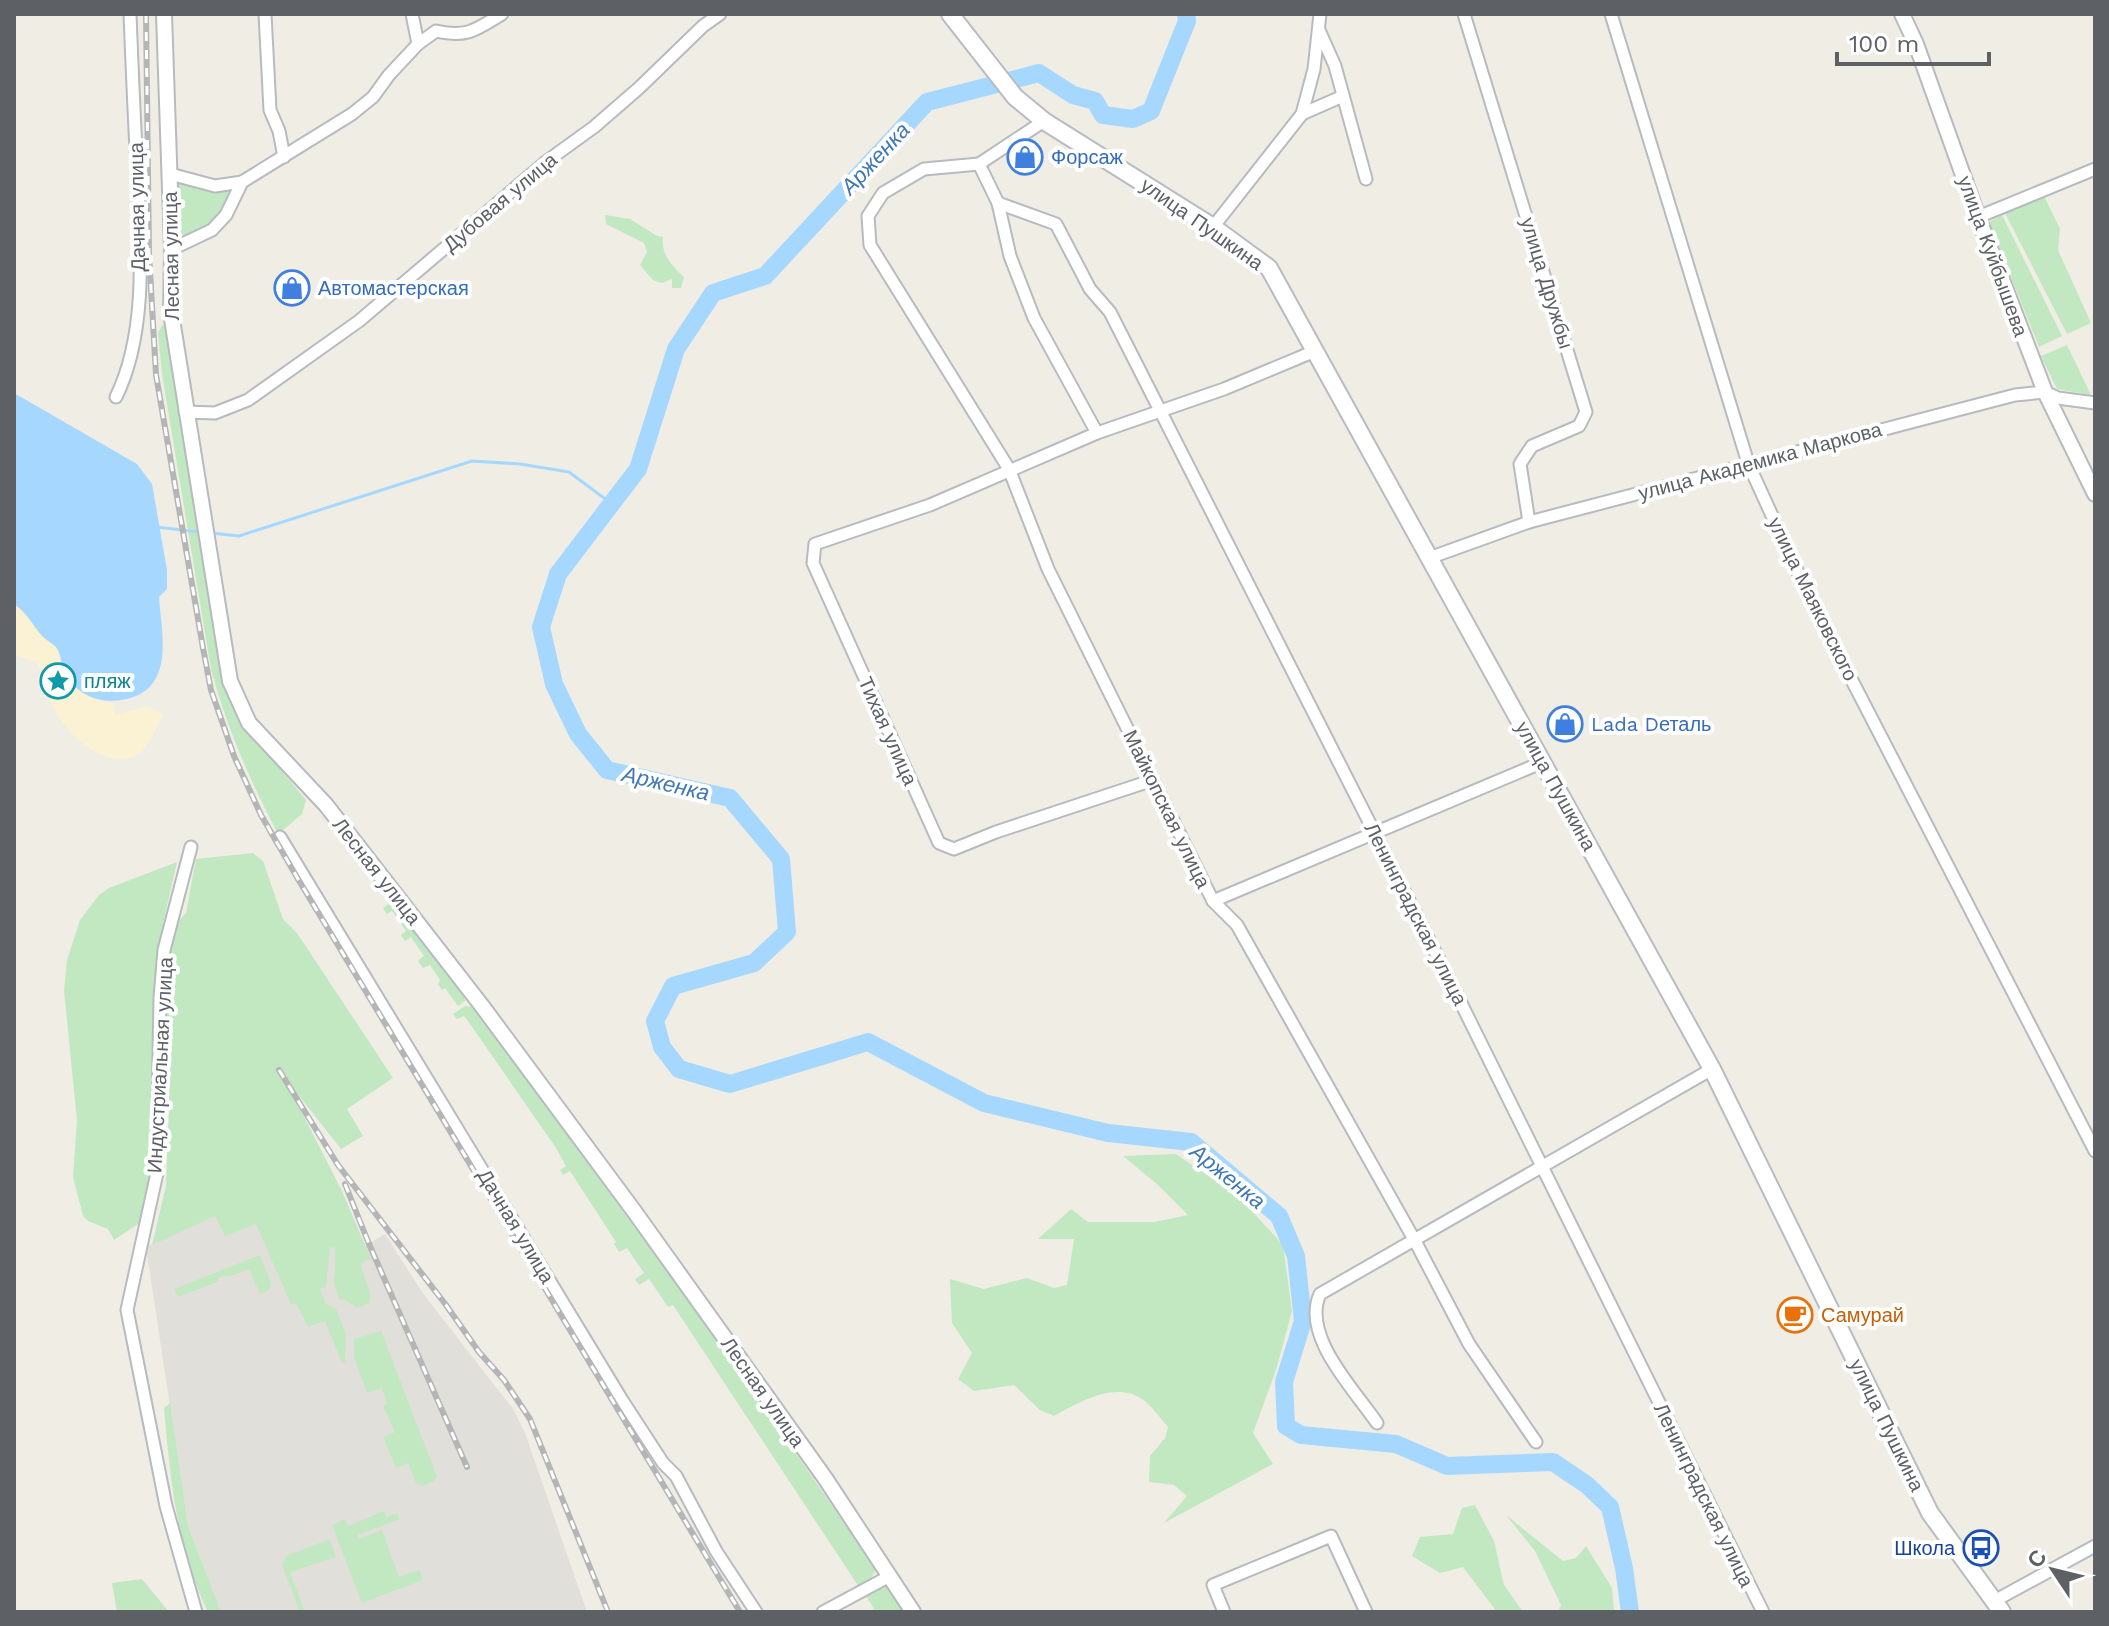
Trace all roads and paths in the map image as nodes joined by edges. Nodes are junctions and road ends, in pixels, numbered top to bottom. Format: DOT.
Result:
graph roads {
  1 [pos="130,14"];
  2 [pos="164,14"];
  3 [pos="265,14"];
  4 [pos="412,14"];
  5 [pos="502,14"];
  6 [pos="720,14"];
  7 [pos="950,14"];
  8 [pos="1320,14"];
  9 [pos="1464,14"];
  10 [pos="1611,14"];
  11 [pos="1902,14"];
  12 [pos="1319,30"];
  13 [pos="418,44"];
  14 [pos="1343,96"];
  15 [pos="1302,114"];
  16 [pos="1044,121"];
  17 [pos="284,157"];
  18 [pos="979,164"];
  19 [pos="2095,169"];
  20 [pos="170,174"];
  21 [pos="1366,179"];
  22 [pos="242,182"];
  23 [pos="998,203"];
  24 [pos="1978,217"];
  25 [pos="1213,227"];
  26 [pos="172,249"];
  27 [pos="1315,351"];
  28 [pos="2045,392"];
  29 [pos="116,397"];
  30 [pos="2095,403"];
  31 [pos="185,412"];
  32 [pos="1161,412"];
  33 [pos="1097,433"];
  34 [pos="1748,463"];
  35 [pos="1009,469"];
  36 [pos="2095,494"];
  37 [pos="1529,522"];
  38 [pos="1429,558"];
  39 [pos="1543,762"];
  40 [pos="1153,780"];
  41 [pos="1374,831"];
  42 [pos="280,837"];
  43 [pos="191,847"];
  44 [pos="1213,901"];
  45 [pos="1712,1069"];
  46 [pos="2095,1151"];
  47 [pos="1542,1166"];
  48 [pos="1415,1241"];
  49 [pos="1377,1423"];
  50 [pos="1536,1442"];
  51 [pos="2095,1546"];
  52 [pos="888,1577"];
  53 [pos="1999,1606"];
  54 [pos="196,1612"];
  55 [pos="756,1612"];
  56 [pos="823,1612"];
  57 [pos="913,1612"];
  58 [pos="1224,1612"];
  59 [pos="1366,1612"];
  60 [pos="1763,1612"];
  1 -- 29 [label="street, Дачная улица"];
  2 -- 20 [label="street, Лесная улица"];
  3 -- 17 [label="street"];
  4 -- 13 [label="street"];
  5 -- 13 [label="street"];
  6 -- 31 [label="street, Дубовая улица"];
  7 -- 16 [label="main road, улица Пушкина"];
  8 -- 12 [label="street"];
  9 -- 37 [label="street, улица Дружбы"];
  10 -- 34 [label="street, улица Маяковского"];
  11 -- 24 [label="street, улица Куйбышева"];
  12 -- 14 [label="street"];
  12 -- 15 [label="street"];
  13 -- 17 [label="street"];
  14 -- 15 [label="street"];
  14 -- 21 [label="street"];
  15 -- 25 [label="street"];
  16 -- 18 [label="street"];
  16 -- 25 [label="main road, улица Пушкина"];
  17 -- 22 [label="street"];
  18 -- 23 [label="street"];
  18 -- 35 [label="street, Майкопская улица"];
  19 -- 24 [label="street"];
  20 -- 22 [label="street"];
  20 -- 26 [label="street, Лесная улица"];
  22 -- 26 [label="street"];
  23 -- 32 [label="street, Ленинградская улица"];
  23 -- 33 [label="street"];
  24 -- 28 [label="street, улица Куйбышева"];
  25 -- 27 [label="main road, улица Пушкина"];
  26 -- 31 [label="street, Лесная улица"];
  27 -- 32 [label="street"];
  27 -- 38 [label="main road, улица Пушкина"];
  28 -- 30 [label="street, улица Академика Маркова"];
  28 -- 34 [label="street, улица Академика Маркова"];
  28 -- 36 [label="street, улица Куйбышева"];
  31 -- 52 [label="street, Лесная улица"];
  32 -- 33 [label="street"];
  32 -- 41 [label="street, Ленинградская улица"];
  33 -- 35 [label="street"];
  34 -- 37 [label="street, улица Академика Маркова"];
  34 -- 46 [label="street, улица Маяковского"];
  35 -- 40 [label="street, Майкопская улица"];
  35 -- 40 [label="street, Тихая улица"];
  37 -- 38 [label="street, улица Академика Маркова"];
  38 -- 39 [label="main road, улица Пушкина"];
  39 -- 41 [label="street"];
  39 -- 45 [label="main road, улица Пушкина"];
  40 -- 44 [label="street, Майкопская улица"];
  41 -- 44 [label="street"];
  41 -- 47 [label="street, Ленинградская улица"];
  42 -- 55 [label="street, Дачная улица"];
  43 -- 54 [label="street, Индустриальная улица"];
  44 -- 48 [label="street, Майкопская улица"];
  45 -- 47 [label="street"];
  45 -- 53 [label="main road, улица Пушкина"];
  47 -- 48 [label="street"];
  47 -- 60 [label="street, Ленинградская улица"];
  48 -- 49 [label="street"];
  48 -- 50 [label="street, Майкопская улица"];
  51 -- 53 [label="street"];
  52 -- 56 [label="street"];
  52 -- 57 [label="street, Лесная улица"];
  58 -- 59 [label="street"];
}
